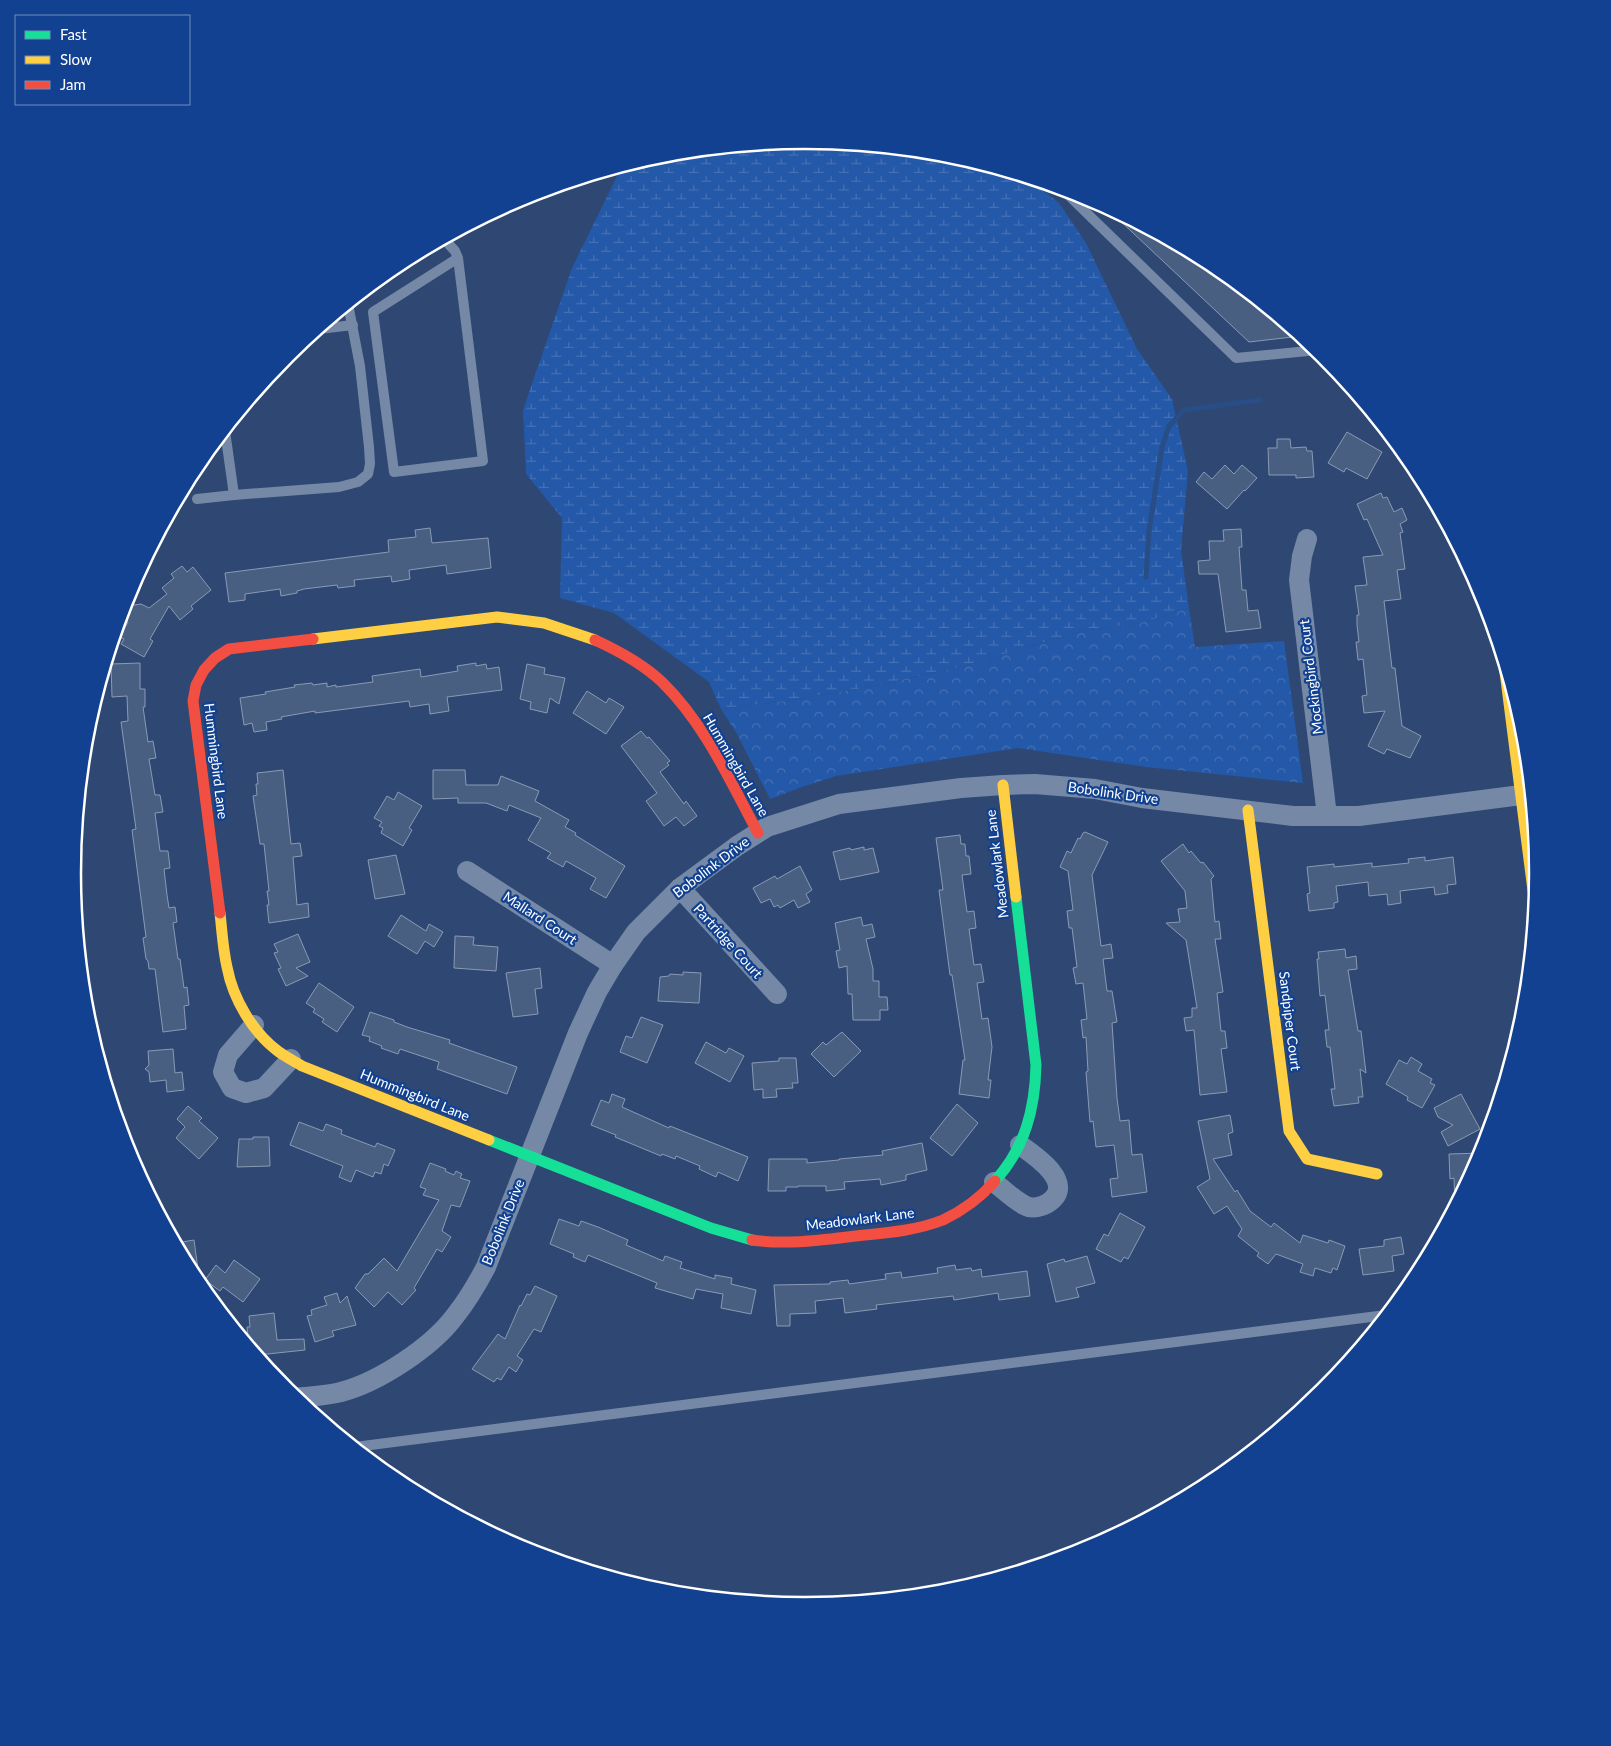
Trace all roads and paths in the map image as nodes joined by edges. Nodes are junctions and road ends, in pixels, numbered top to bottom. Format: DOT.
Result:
graph roads {
  1 [pos="1074,201"];
  2 [pos="448,243"];
  3 [pos="458,258"];
  4 [pos="349,311"];
  5 [pos="352,325"];
  6 [pos="328,328"];
  7 [pos="1307,351"];
  8 [pos="226,439"];
  9 [pos="234,495"];
  10 [pos="197,499"];
  11 [pos="1307,539"];
  12 [pos="1509,703"];
  13 [pos="1003,785"];
  14 [pos="1521,795"];
  15 [pos="1248,810"];
  16 [pos="1328,816"];
  17 [pos="758,833"];
  18 [pos="1530,863"];
  19 [pos="467,871"];
  20 [pos="680,888"];
  21 [pos="613,965"];
  22 [pos="776,994"];
  23 [pos="254,1025"];
  24 [pos="292,1060"];
  25 [pos="1020,1145"];
  26 [pos="530,1156"];
  27 [pos="1377,1174"];
  28 [pos="994,1182"];
  29 [pos="1378,1316"];
  30 [pos="305,1397"];
  31 [pos="363,1446"];
  1 -- 7 [label="lane"];
  2 -- 3 [label="lane"];
  3 -- 3 [label="lane"];
  4 -- 5 [label="lane"];
  5 -- 6 [label="lane"];
  5 -- 9 [label="lane"];
  8 -- 9 [label="lane"];
  9 -- 10 [label="lane"];
  11 -- 16 [label="street, Mockingbird Court"];
  12 -- 14 [label="street"];
  13 -- 15 [label="street, Bobolink Drive"];
  13 -- 17 [label="street, Bobolink Drive"];
  13 -- 25 [label="street, Meadowlark Lane"];
  14 -- 16 [label="street, Bobolink Drive"];
  14 -- 18 [label="street"];
  15 -- 16 [label="street, Bobolink Drive"];
  15 -- 27 [label="street, Sandpiper Court"];
  17 -- 20 [label="street, Bobolink Drive"];
  17 -- 23 [label="street, Hummingbird Lane"];
  19 -- 21 [label="street, Mallard Court"];
  20 -- 21 [label="street, Bobolink Drive"];
  20 -- 22 [label="street, Partridge Court"];
  21 -- 26 [label="street, Bobolink Drive"];
  23 -- 24 [label="street, Hummingbird Lane"];
  23 -- 24 [label="street"];
  24 -- 26 [label="street, Hummingbird Lane"];
  25 -- 28 [label="street, Meadowlark Lane"];
  25 -- 28 [label="street"];
  26 -- 28 [label="street, Meadowlark Lane"];
  26 -- 30 [label="street, Bobolink Drive"];
  29 -- 31 [label="lane"];
}
